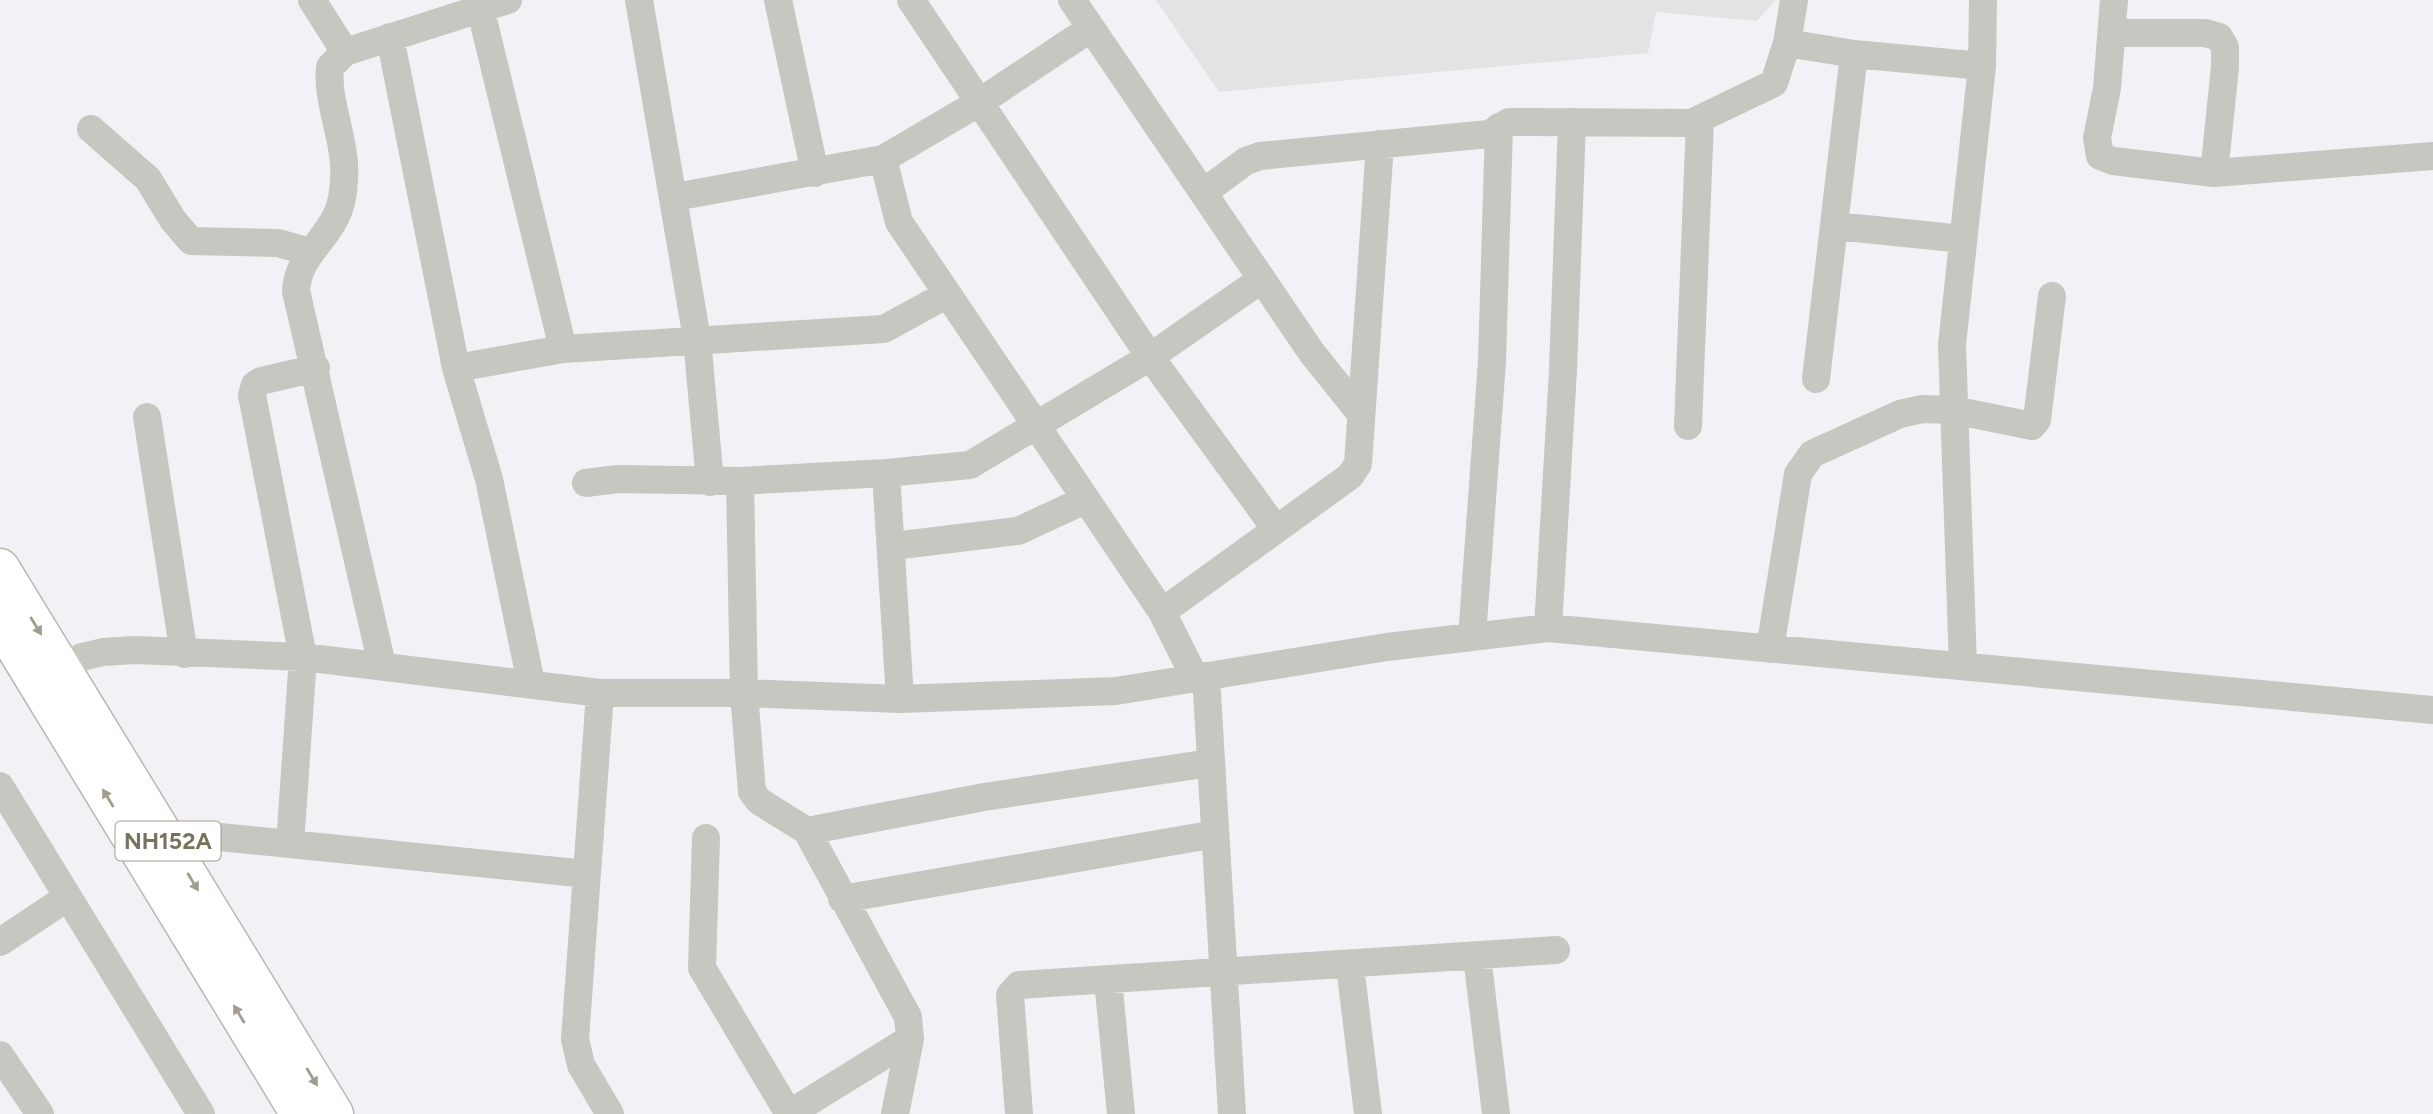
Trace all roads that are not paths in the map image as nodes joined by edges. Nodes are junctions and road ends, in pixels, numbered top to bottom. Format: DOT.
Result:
graph roads {
  1 [pos="312,0"];
  2 [pos="508,0"];
  3 [pos="639,0"];
  4 [pos="778,0"];
  5 [pos="911,0"];
  6 [pos="1072,0"];
  7 [pos="1794,0"];
  8 [pos="1983,0"];
  9 [pos="2114,0"];
  10 [pos="478,4"];
  11 [pos="1091,28"];
  12 [pos="2112,33"];
  13 [pos="390,37"];
  14 [pos="1787,43"];
  15 [pos="345,52"];
  16 [pos="1854,54"];
  17 [pos="1982,66"];
  18 [pos="980,102"];
  19 [pos="1700,120"];
  20 [pos="1572,122"];
  21 [pos="1499,127"];
  22 [pos="91,129"];
  23 [pos="1380,144"];
  24 [pos="2433,156"];
  25 [pos="883,159"];
  26 [pos="816,173"];
  27 [pos="2214,173"];
  28 [pos="1204,192"];
  29 [pos="675,197"];
  30 [pos="1836,226"];
  31 [pos="1964,239"];
  32 [pos="310,252"];
  33 [pos="1262,279"];
  34 [pos="946,295"];
  35 [pos="2052,296"];
  36 [pos="697,340"];
  37 [pos="563,349"];
  38 [pos="1150,357"];
  39 [pos="316,368"];
  40 [pos="456,368"];
  41 [pos="1816,379"];
  42 [pos="1953,410"];
  43 [pos="1361,414"];
  44 [pos="147,417"];
  45 [pos="1688,426"];
  46 [pos="1036,427"];
  47 [pos="886,473"];
  48 [pos="740,481"];
  49 [pos="586,482"];
  50 [pos="710,482"];
  51 [pos="1085,500"];
  52 [pos="1275,528"];
  53 [pos="893,546"];
  54 [pos="0,568"];
  55 [pos="1162,612"];
  56 [pos="0,622"];
  57 [pos="1548,628"];
  58 [pos="1472,637"];
  59 [pos="1770,649"];
  60 [pos="184,654"];
  61 [pos="303,657"];
  62 [pos="382,665"];
  63 [pos="1963,666"];
  64 [pos="50,675"];
  65 [pos="1201,677"];
  66 [pos="531,683"];
  67 [pos="744,693"];
  68 [pos="600,694"];
  69 [pos="900,699"];
  70 [pos="2433,710"];
  71 [pos="1210,763"];
  72 [pos="0,786"];
  73 [pos="807,831"];
  74 [pos="1215,834"];
  75 [pos="706,838"];
  76 [pos="290,844"];
  77 [pos="172,848"];
  78 [pos="587,874"];
  79 [pos="68,897"];
  80 [pos="842,898"];
  81 [pos="0,942"];
  82 [pos="1556,950"];
  83 [pos="1477,956"];
  84 [pos="1350,966"];
  85 [pos="1223,971"];
  86 [pos="1108,980"];
  87 [pos="909,1039"];
  88 [pos="0,1055"];
  89 [pos="40,1114"];
  90 [pos="201,1114"];
  91 [pos="300,1114"];
  92 [pos="334,1114"];
  93 [pos="610,1114"];
  94 [pos="895,1114"];
  95 [pos="1019,1114"];
  96 [pos="1121,1114"];
  97 [pos="1233,1114"];
  98 [pos="1368,1114"];
  99 [pos="1496,1114"];
  1 -- 15 [label="street"];
  2 -- 10 [label="street"];
  3 -- 29 [label="street"];
  4 -- 26 [label="street"];
  5 -- 18 [label="street"];
  6 -- 11 [label="street"];
  7 -- 14 [label="street"];
  8 -- 17 [label="street"];
  9 -- 12 [label="street"];
  10 -- 13 [label="street"];
  10 -- 37 [label="street"];
  11 -- 18 [label="street"];
  11 -- 28 [label="street"];
  12 -- 27 [label="street"];
  12 -- 27 [label="street"];
  13 -- 15 [label="street"];
  13 -- 40 [label="street"];
  14 -- 16 [label="street"];
  14 -- 19 [label="street"];
  15 -- 32 [label="street"];
  16 -- 17 [label="street"];
  16 -- 30 [label="street"];
  17 -- 31 [label="street"];
  18 -- 25 [label="street"];
  18 -- 38 [label="street"];
  19 -- 20 [label="street"];
  19 -- 45 [label="street"];
  20 -- 21 [label="street"];
  20 -- 57 [label="street"];
  21 -- 23 [label="street"];
  21 -- 58 [label="street"];
  22 -- 32 [label="street"];
  23 -- 28 [label="street"];
  23 -- 43 [label="street"];
  24 -- 27 [label="street"];
  25 -- 26 [label="street"];
  25 -- 34 [label="street"];
  26 -- 29 [label="street"];
  28 -- 33 [label="street"];
  29 -- 36 [label="street"];
  30 -- 31 [label="street"];
  30 -- 41 [label="street"];
  31 -- 42 [label="street"];
  32 -- 39 [label="street"];
  33 -- 38 [label="street"];
  33 -- 43 [label="street"];
  34 -- 36 [label="street"];
  34 -- 46 [label="street"];
  35 -- 42 [label="street"];
  36 -- 37 [label="street"];
  36 -- 50 [label="street"];
  37 -- 40 [label="street"];
  38 -- 46 [label="street"];
  38 -- 52 [label="street"];
  39 -- 61 [label="street"];
  39 -- 62 [label="street"];
  40 -- 66 [label="street"];
  42 -- 59 [label="street"];
  42 -- 63 [label="street"];
  43 -- 52 [label="street"];
  44 -- 60 [label="street"];
  46 -- 47 [label="street"];
  46 -- 51 [label="street"];
  47 -- 48 [label="street"];
  47 -- 53 [label="street"];
  48 -- 50 [label="street"];
  48 -- 67 [label="street"];
  49 -- 50 [label="street"];
  51 -- 53 [label="street"];
  51 -- 55 [label="street"];
  52 -- 55 [label="street"];
  53 -- 69 [label="street"];
  54 -- 64 [label="highway, NH152A, one-way"];
  55 -- 65 [label="street"];
  56 -- 64 [label="highway, NH152A"];
  57 -- 58 [label="street"];
  57 -- 59 [label="street"];
  58 -- 65 [label="street"];
  59 -- 63 [label="street"];
  60 -- 61 [label="street"];
  60 -- 64 [label="street"];
  61 -- 62 [label="street"];
  61 -- 76 [label="street"];
  62 -- 66 [label="street"];
  63 -- 70 [label="street"];
  64 -- 77 [label="highway, NH152A"];
  91 -- 64 [label="highway, NH152A, one-way"];
  65 -- 69 [label="street"];
  65 -- 71 [label="street"];
  66 -- 68 [label="street"];
  67 -- 68 [label="street"];
  67 -- 69 [label="street"];
  67 -- 73 [label="street"];
  68 -- 78 [label="street"];
  71 -- 73 [label="street"];
  71 -- 74 [label="street"];
  72 -- 79 [label="street"];
  73 -- 80 [label="street"];
  74 -- 80 [label="street"];
  74 -- 85 [label="street"];
  75 -- 87 [label="street"];
  76 -- 77 [label="street"];
  76 -- 78 [label="street"];
  77 -- 92 [label="highway, NH152A, one-way"];
  78 -- 93 [label="street"];
  79 -- 81 [label="street"];
  79 -- 90 [label="street"];
  80 -- 87 [label="street"];
  82 -- 83 [label="street"];
  83 -- 84 [label="street"];
  83 -- 99 [label="street"];
  84 -- 85 [label="street"];
  84 -- 98 [label="street"];
  85 -- 86 [label="street"];
  85 -- 97 [label="street"];
  86 -- 95 [label="street"];
  86 -- 96 [label="street"];
  87 -- 94 [label="street"];
  88 -- 89 [label="street"];
}
